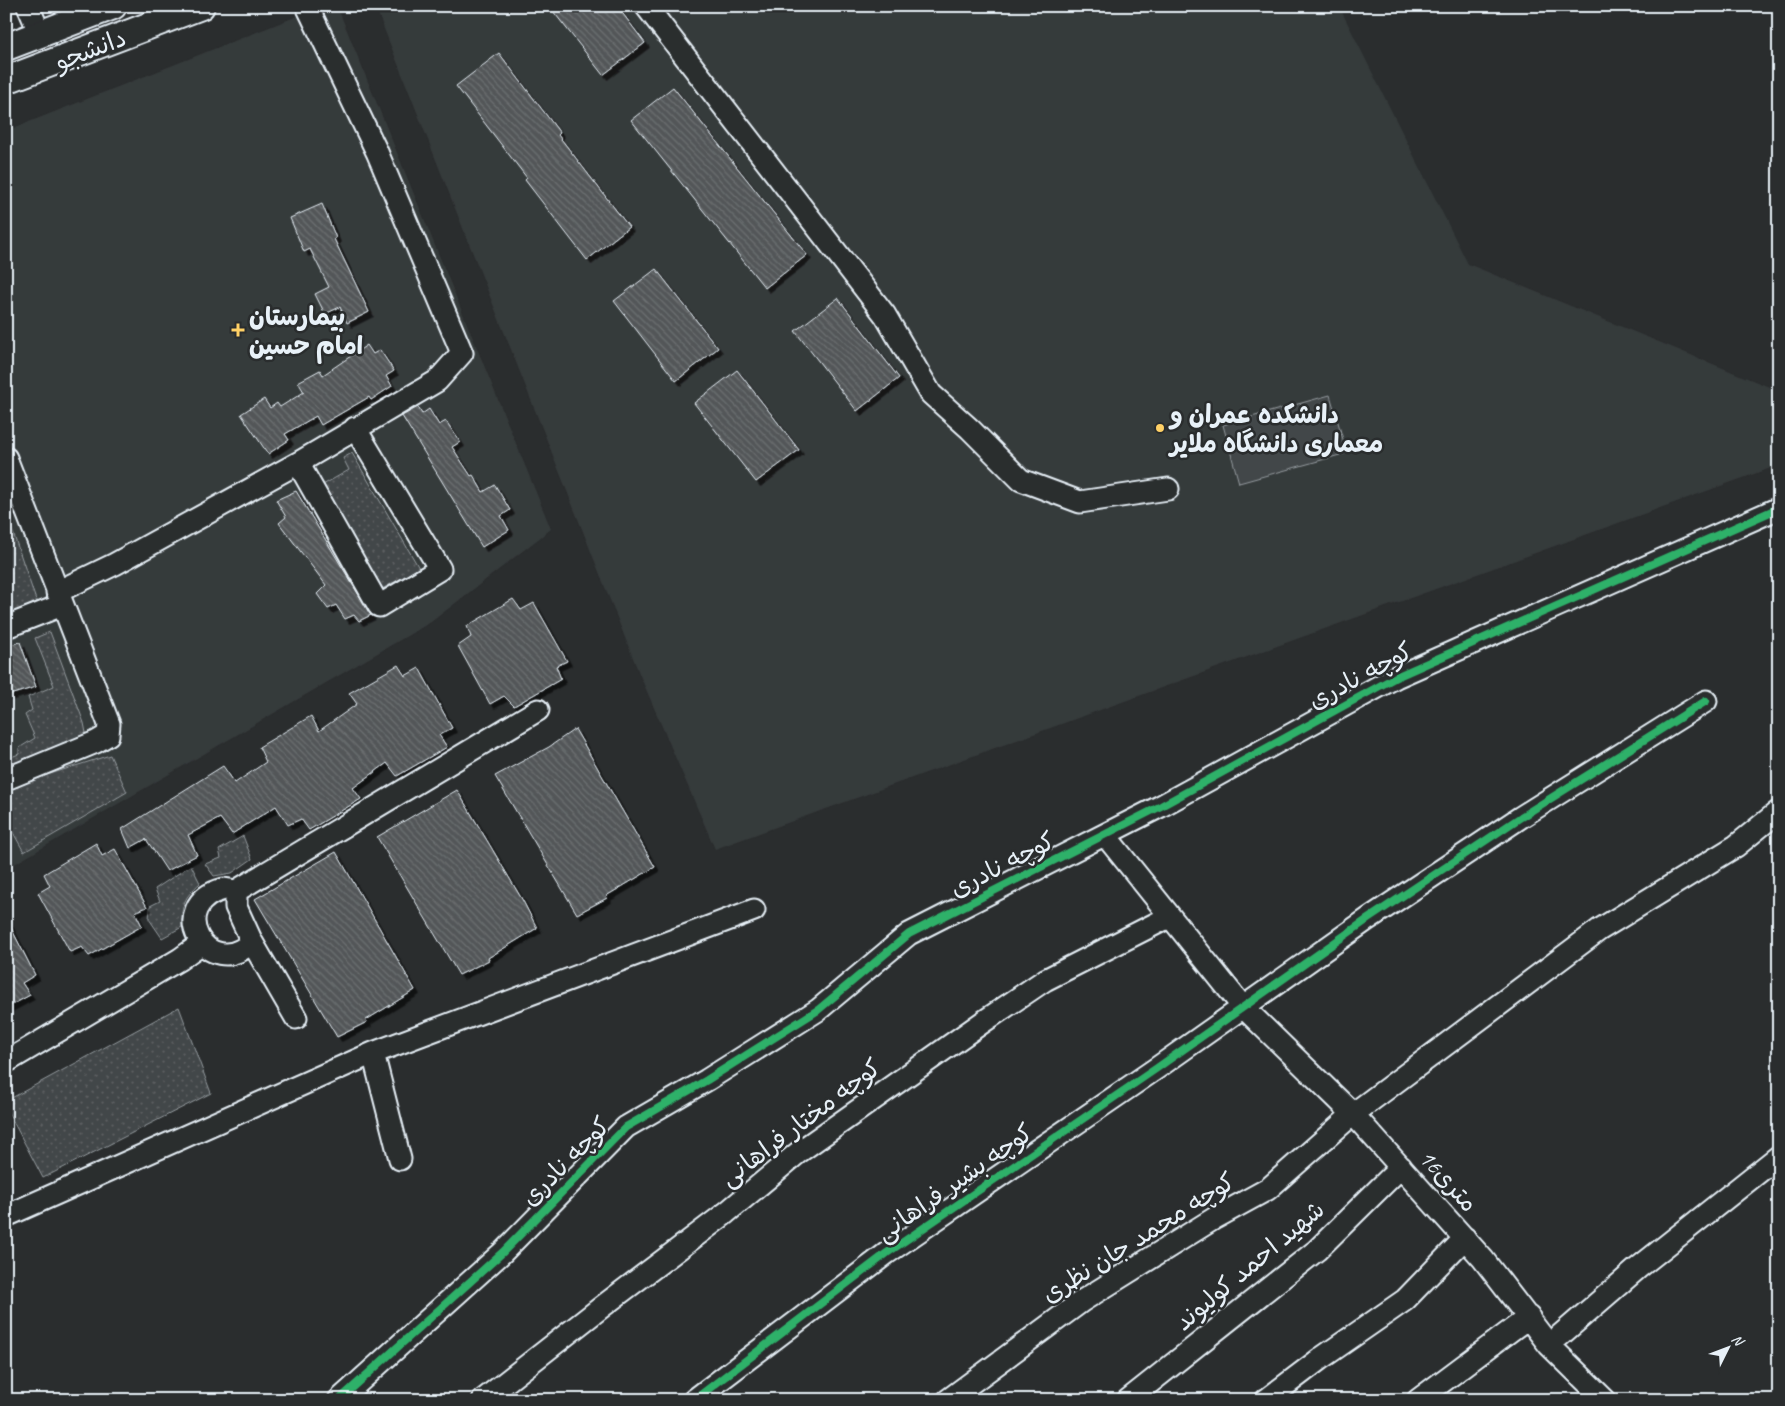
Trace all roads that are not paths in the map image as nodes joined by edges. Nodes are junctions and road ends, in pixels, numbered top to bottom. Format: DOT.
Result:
graph roads {
  1 [pos="28,6"];
  2 [pos="113,6"];
  3 [pos="201,6"];
  4 [pos="307,6"];
  5 [pos="646,6"];
  6 [pos="40,34"];
  7 [pos="6,47"];
  8 [pos="6,80"];
  9 [pos="355,428"];
  10 [pos="6,458"];
  11 [pos="298,463"];
  12 [pos="11,489"];
  13 [pos="1168,489"];
  14 [pos="1779,508"];
  15 [pos="59,598"];
  16 [pos="6,627"];
  17 [pos="1706,701"];
  18 [pos="538,710"];
  19 [pos="6,779"];
  20 [pos="1779,811"];
  21 [pos="1105,835"];
  22 [pos="236,891"];
  23 [pos="754,910"];
  24 [pos="1169,917"];
  25 [pos="252,942"];
  26 [pos="202,943"];
  27 [pos="1242,1006"];
  28 [pos="296,1018"];
  29 [pos="373,1053"];
  30 [pos="6,1062"];
  31 [pos="1353,1114"];
  32 [pos="1779,1156"];
  33 [pos="400,1159"];
  34 [pos="1400,1167"];
  35 [pos="6,1216"];
  36 [pos="1465,1238"];
  37 [pos="1529,1317"];
  38 [pos="1549,1345"];
  39 [pos="339,1400"];
  40 [pos="483,1400"];
  41 [pos="694,1400"];
  42 [pos="948,1400"];
  43 [pos="1128,1400"];
  44 [pos="1266,1400"];
  45 [pos="1418,1400"];
  46 [pos="1605,1400"];
  1 -- 6 [label="street"];
  2 -- 6 [label="main road, دانشجو"];
  3 -- 8 [label="main road, دانشجو"];
  4 -- 9 [label="street"];
  5 -- 13 [label="street"];
  6 -- 7 [label="main road, دانشجو"];
  9 -- 11 [label="street"];
  9 -- 11 [label="street"];
  10 -- 12 [label="street"];
  11 -- 15 [label="street"];
  12 -- 15 [label="street"];
  14 -- 21 [label="street, کوچه نادری"];
  15 -- 16 [label="street"];
  15 -- 19 [label="street"];
  17 -- 27 [label="street, کوچه بشیر فراهانی"];
  18 -- 22 [label="street"];
  20 -- 31 [label="street, کوچه محمد جان نظری"];
  21 -- 24 [label="street, 16متری"];
  21 -- 39 [label="street, کوچه نادری"];
  22 -- 25 [label="street"];
  22 -- 26 [label="street"];
  23 -- 29 [label="street"];
  24 -- 27 [label="street, 16متری"];
  24 -- 40 [label="street, کوچه مختار فراهانی"];
  25 -- 26 [label="street"];
  25 -- 28 [label="street"];
  26 -- 30 [label="street"];
  27 -- 31 [label="street, 16متری"];
  27 -- 41 [label="street, کوچه بشیر فراهانی"];
  29 -- 33 [label="street"];
  29 -- 35 [label="street"];
  31 -- 34 [label="street, 16متری"];
  31 -- 42 [label="street, کوچه محمد جان نظری"];
  32 -- 38 [label="street"];
  34 -- 36 [label="street, 16متری"];
  34 -- 43 [label="street, شهید احمد کولیوند"];
  36 -- 37 [label="street, 16متری"];
  36 -- 44 [label="street"];
  37 -- 38 [label="street, 16متری"];
  37 -- 45 [label="street"];
  38 -- 46 [label="street, 16متری"];
}
